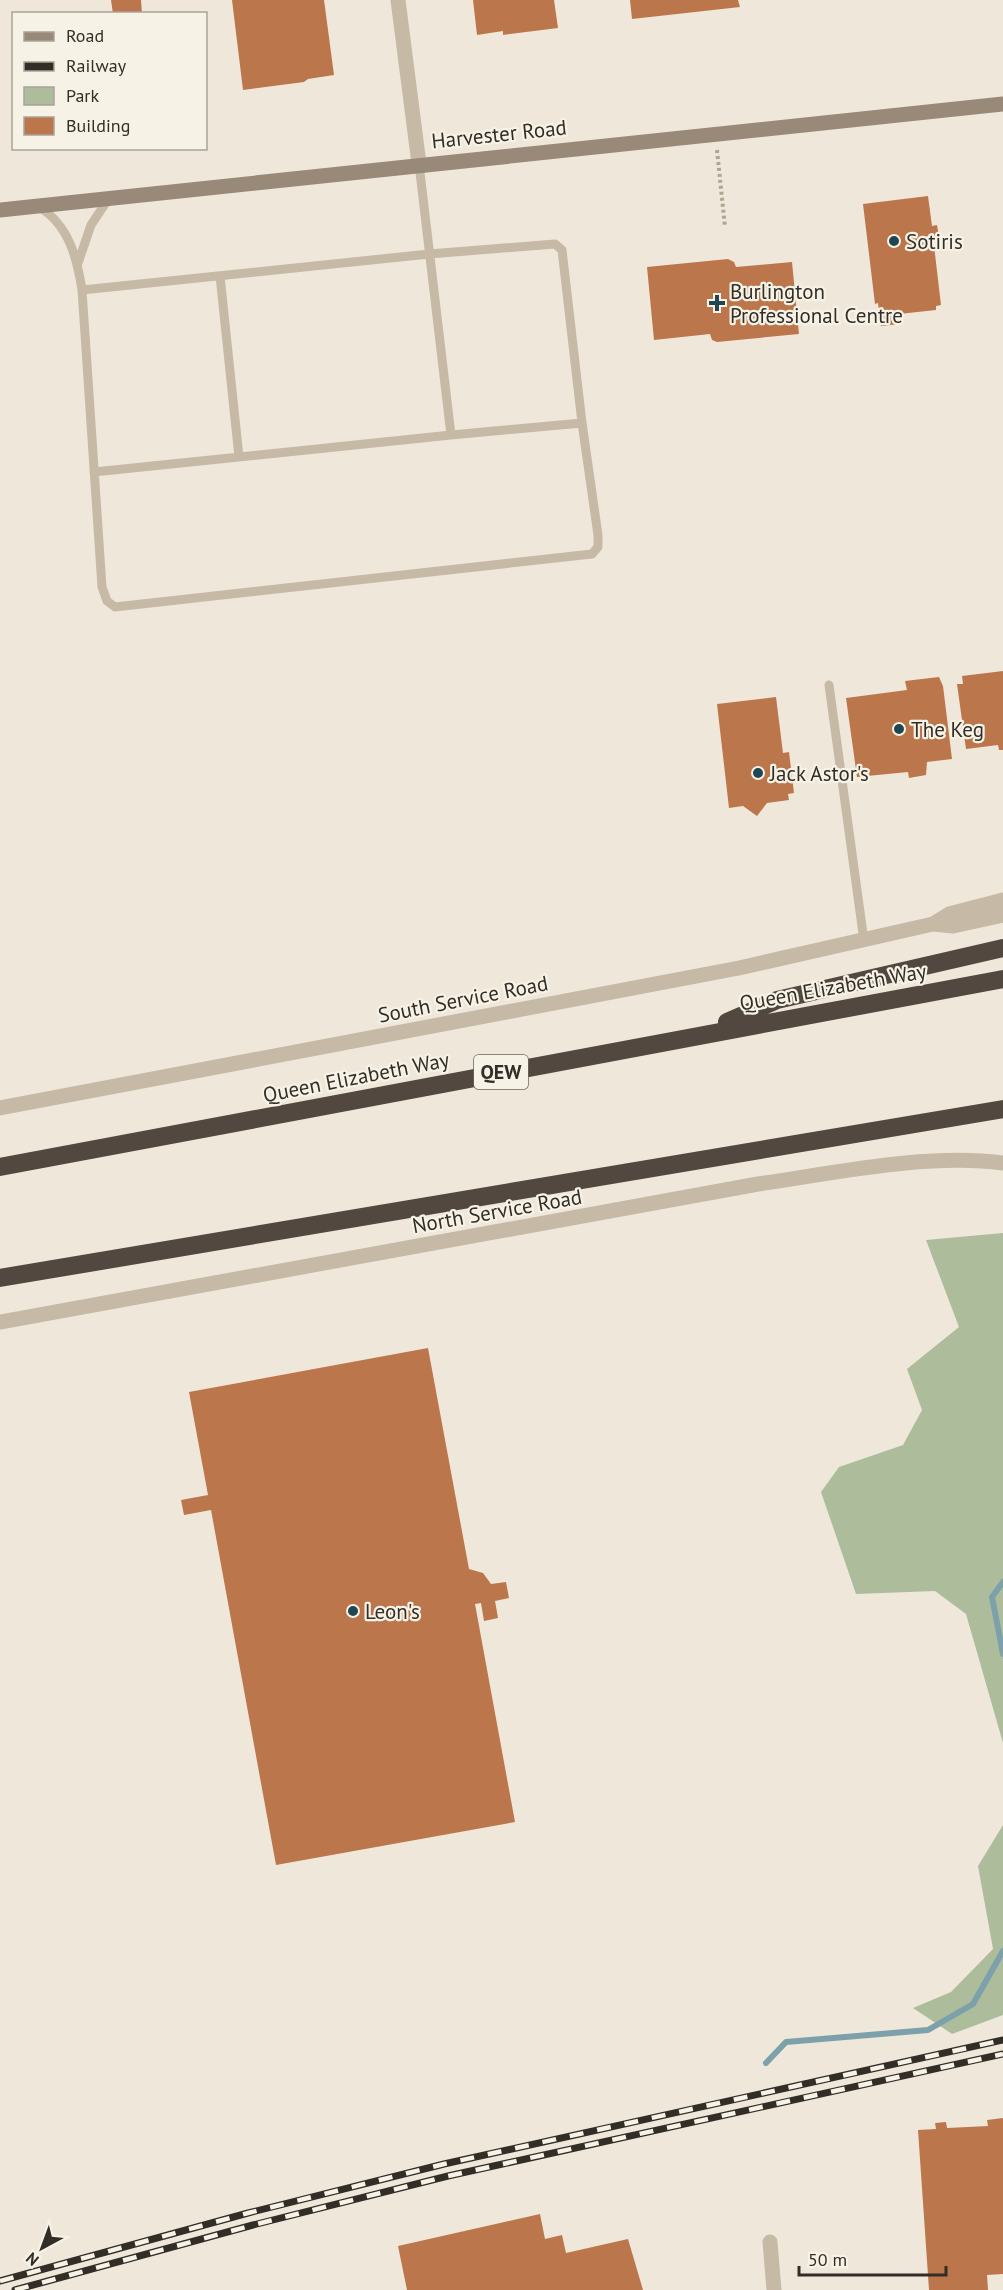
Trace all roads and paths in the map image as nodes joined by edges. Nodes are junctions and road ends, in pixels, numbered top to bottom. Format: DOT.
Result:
graph roads {
  1 [pos="398,0"];
  2 [pos="1003,104"];
  3 [pos="716,134"];
  4 [pos="419,164"];
  5 [pos="110,198"];
  6 [pos="37,206"];
  7 [pos="0,210"];
  8 [pos="725,227"];
  9 [pos="429,254"];
  10 [pos="78,263"];
  11 [pos="220,276"];
  12 [pos="82,291"];
  13 [pos="582,423"];
  14 [pos="451,435"];
  15 [pos="239,457"];
  16 [pos="94,472"];
  17 [pos="829,685"];
  18 [pos="1003,900"];
  19 [pos="1003,915"];
  20 [pos="933,924"];
  21 [pos="864,940"];
  22 [pos="1003,948"];
  23 [pos="1003,979"];
  24 [pos="701,1034"];
  25 [pos="0,1108"];
  26 [pos="1003,1109"];
  27 [pos="1003,1163"];
  28 [pos="0,1167"];
  29 [pos="0,1278"];
  30 [pos="0,1322"];
  31 [pos="770,2242"];
  32 [pos="774,2290"];
  1 -- 4 [label="street"];
  2 -- 3 [label="main road, Harvester Road"];
  3 -- 4 [label="main road, Harvester Road"];
  3 -- 8 [label="path"];
  4 -- 5 [label="main road, Harvester Road"];
  4 -- 9 [label="lane"];
  5 -- 6 [label="main road, Harvester Road"];
  5 -- 10 [label="lane"];
  6 -- 7 [label="main road, Harvester Road"];
  6 -- 10 [label="lane"];
  9 -- 11 [label="lane"];
  9 -- 13 [label="lane"];
  9 -- 14 [label="lane"];
  10 -- 12 [label="lane"];
  11 -- 12 [label="lane"];
  11 -- 15 [label="lane"];
  12 -- 16 [label="lane"];
  13 -- 14 [label="lane"];
  13 -- 16 [label="lane"];
  14 -- 15 [label="lane"];
  15 -- 16 [label="lane"];
  17 -- 21 [label="lane"];
  18 -- 20 [label="street, South Service Road"];
  19 -- 20 [label="street, South Service Road"];
  20 -- 21 [label="street, South Service Road"];
  21 -- 25 [label="street, South Service Road"];
  22 -- 24 [label="highway"];
  23 -- 24 [label="highway, Queen Elizabeth Way / QEW"];
  24 -- 28 [label="highway, Queen Elizabeth Way / QEW"];
  26 -- 29 [label="highway"];
  27 -- 30 [label="street, North Service Road"];
  31 -- 32 [label="street"];
}
